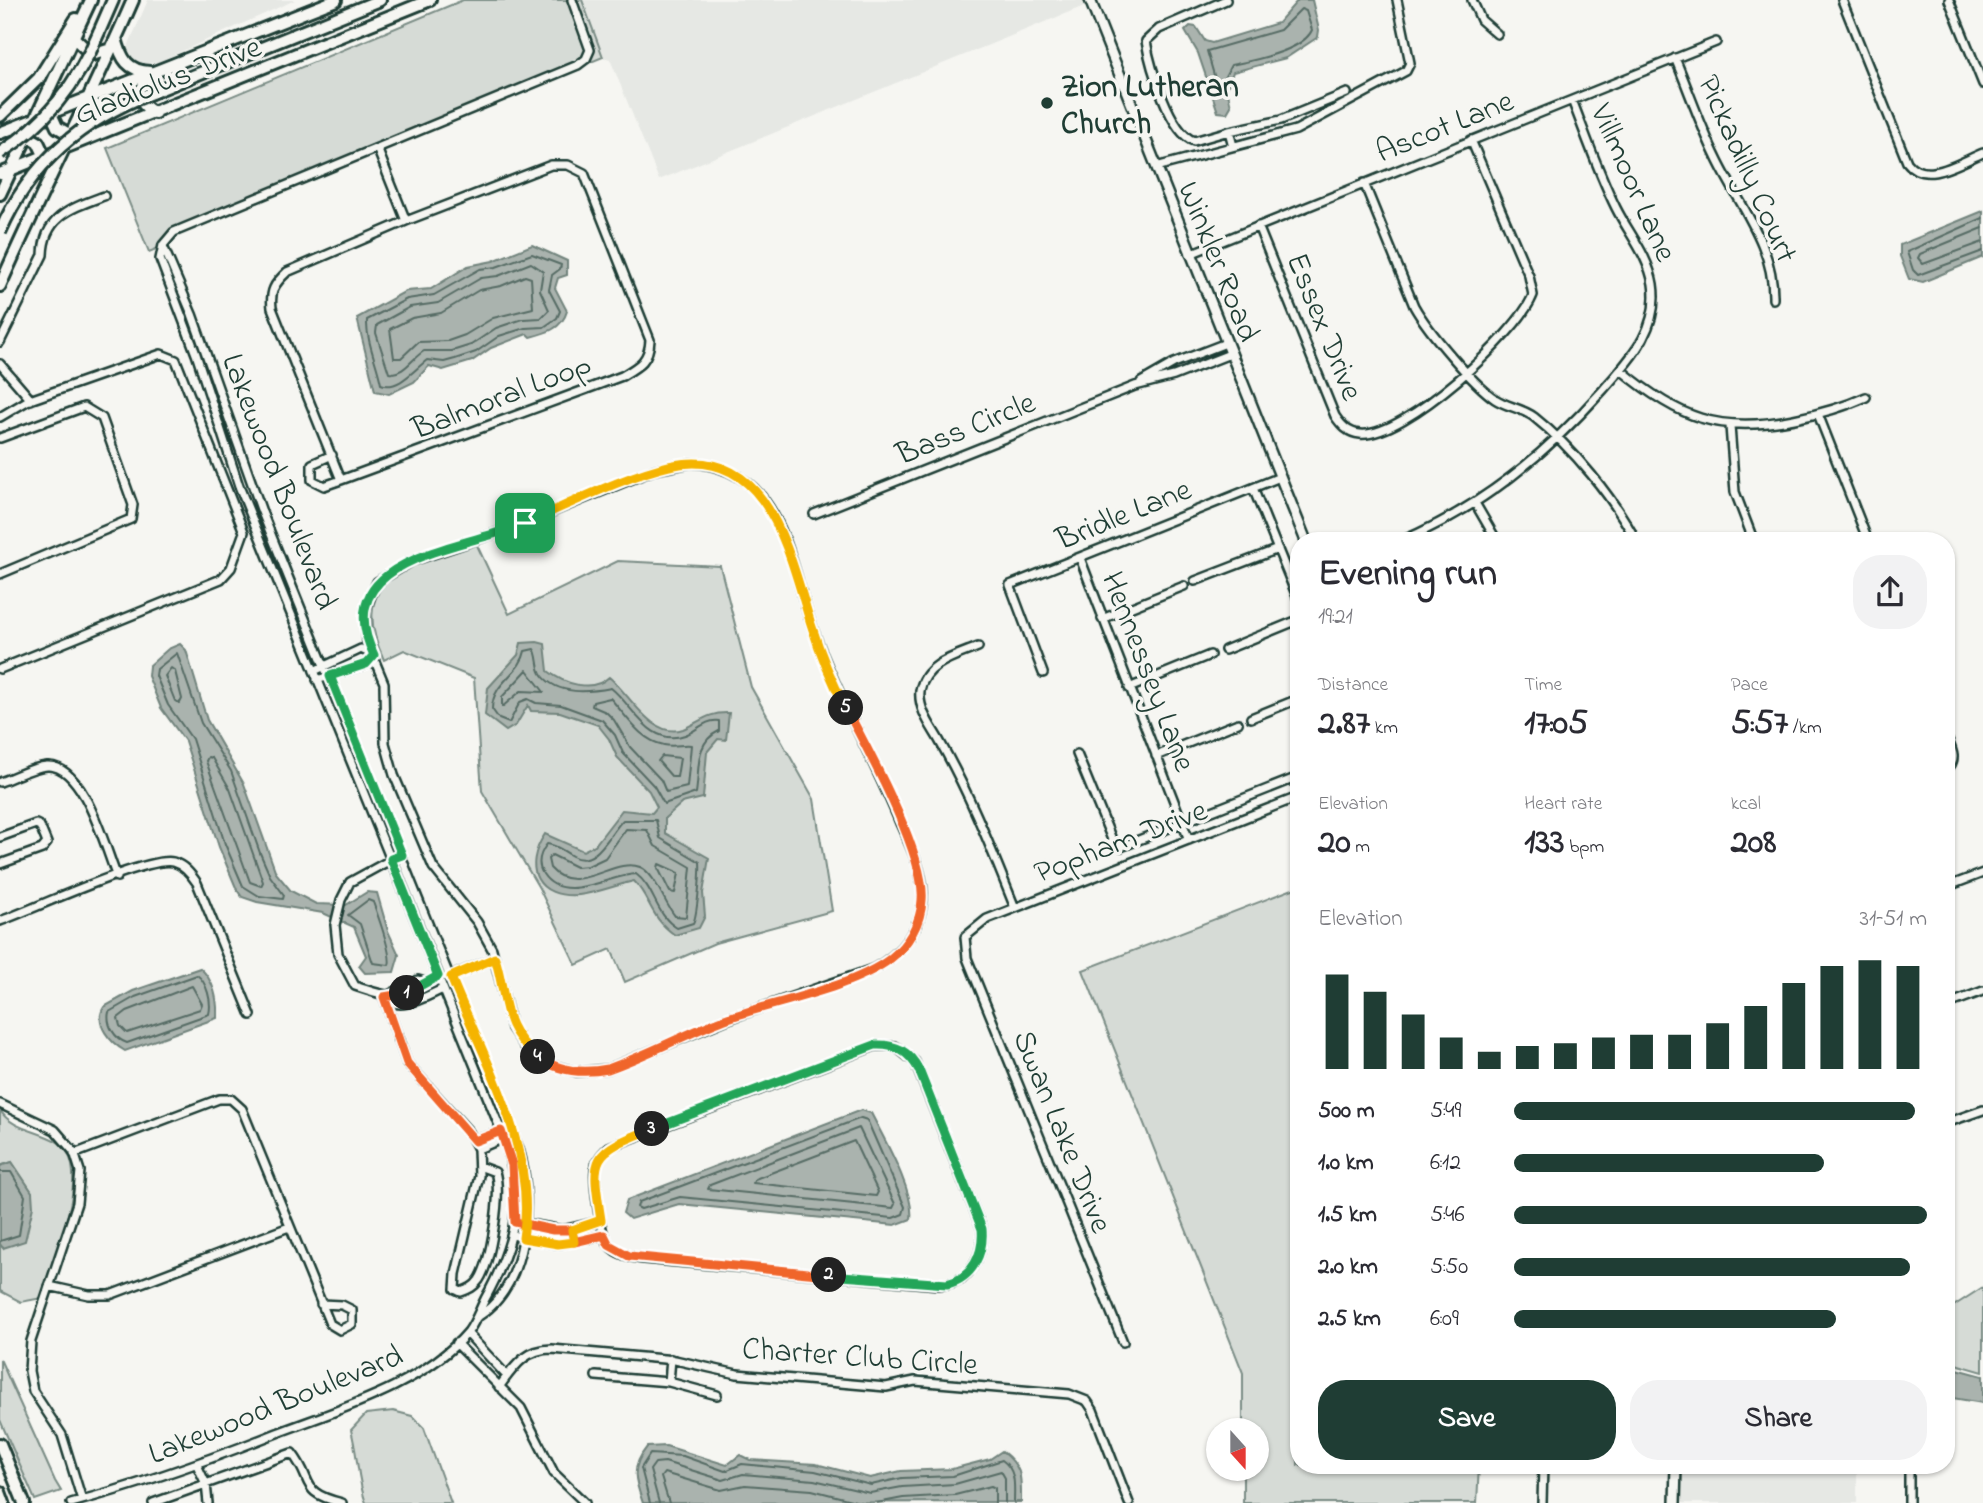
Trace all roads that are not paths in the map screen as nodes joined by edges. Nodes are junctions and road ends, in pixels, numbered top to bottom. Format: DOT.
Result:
graph roads {
  1 [pos="90,0"];
  2 [pos="113,0"];
  3 [pos="133,0"];
  4 [pos="380,0"];
  5 [pos="430,0"];
  6 [pos="572,0"];
  7 [pos="1090,0"];
  8 [pos="1226,0"];
  9 [pos="1397,0"];
  10 [pos="1472,0"];
  11 [pos="1842,0"];
  12 [pos="1949,0"];
  13 [pos="331,1"];
  14 [pos="1497,34"];
  15 [pos="73,37"];
  16 [pos="116,38"];
  17 [pos="1716,42"];
  18 [pos="111,49"];
  19 [pos="1675,58"];
  20 [pos="157,72"];
  21 [pos="1983,84"];
  22 [pos="1347,93"];
  23 [pos="45,95"];
  24 [pos="88,99"];
  25 [pos="1572,100"];
  26 [pos="50,113"];
  27 [pos="155,113"];
  28 [pos="1299,113"];
  29 [pos="0,117"];
  30 [pos="33,120"];
  31 [pos="1304,127"];
  32 [pos="1230,131"];
  33 [pos="0,133"];
  34 [pos="27,134"];
  35 [pos="70,136"];
  36 [pos="91,137"];
  37 [pos="1471,140"];
  38 [pos="1233,146"];
  39 [pos="64,148"];
  40 [pos="377,148"];
  41 [pos="0,153"];
  42 [pos="1983,153"];
  43 [pos="46,156"];
  44 [pos="1156,167"];
  45 [pos="11,170"];
  46 [pos="0,174"];
  47 [pos="46,181"];
  48 [pos="1364,184"];
  49 [pos="0,194"];
  50 [pos="104,196"];
  51 [pos="406,220"];
  52 [pos="1258,226"];
  53 [pos="0,232"];
  54 [pos="163,245"];
  55 [pos="1190,254"];
  56 [pos="0,286"];
  57 [pos="1773,299"];
  58 [pos="0,342"];
  59 [pos="1226,343"];
  60 [pos="1230,354"];
  61 [pos="0,364"];
  62 [pos="1621,370"];
  63 [pos="1469,373"];
  64 [pos="1135,386"];
  65 [pos="1866,397"];
  66 [pos="31,400"];
  67 [pos="1818,414"];
  68 [pos="0,418"];
  69 [pos="1730,426"];
  70 [pos="1,434"];
  71 [pos="1557,440"];
  72 [pos="332,455"];
  73 [pos="1280,477"];
  74 [pos="341,481"];
  75 [pos="250,482"];
  76 [pos="239,486"];
  77 [pos="1253,488"];
  78 [pos="229,490"];
  79 [pos="1475,503"];
  80 [pos="814,514"];
  81 [pos="1302,532"];
  82 [pos="1419,532"];
  83 [pos="1492,532"];
  84 [pos="1630,532"];
  85 [pos="1750,532"];
  86 [pos="1864,532"];
  87 [pos="1278,548"];
  88 [pos="1080,558"];
  89 [pos="0,574"];
  90 [pos="1290,579"];
  91 [pos="1195,582"];
  92 [pos="1184,586"];
  93 [pos="1102,619"];
  94 [pos="1290,623"];
  95 [pos="978,647"];
  96 [pos="1225,650"];
  97 [pos="374,655"];
  98 [pos="1210,656"];
  99 [pos="326,666"];
  100 [pos="0,668"];
  101 [pos="314,671"];
  102 [pos="1043,673"];
  103 [pos="330,676"];
  104 [pos="317,680"];
  105 [pos="1129,688"];
  106 [pos="1290,702"];
  107 [pos="1251,718"];
  108 [pos="1238,723"];
  109 [pos="1077,754"];
  110 [pos="1156,756"];
  111 [pos="1290,780"];
  112 [pos="0,782"];
  113 [pos="1290,800"];
  114 [pos="1182,823"];
  115 [pos="0,837"];
  116 [pos="1189,840"];
  117 [pos="402,855"];
  118 [pos="391,859"];
  119 [pos="0,864"];
  120 [pos="1983,873"];
  121 [pos="117,877"];
  122 [pos="1955,884"];
  123 [pos="1015,908"];
  124 [pos="0,921"];
  125 [pos="965,937"];
  126 [pos="495,958"];
  127 [pos="451,977"];
  128 [pos="441,982"];
  129 [pos="424,984"];
  130 [pos="1983,991"];
  131 [pos="426,996"];
  132 [pos="384,997"];
  133 [pos="1955,1002"];
  134 [pos="251,1015"];
  135 [pos="0,1104"];
  136 [pos="1983,1110"];
  137 [pos="1955,1121"];
  138 [pos="513,1131"];
  139 [pos="502,1134"];
  140 [pos="476,1145"];
  141 [pos="74,1154"];
  142 [pos="479,1166"];
  143 [pos="601,1220"];
  144 [pos="515,1222"];
  145 [pos="526,1224"];
  146 [pos="289,1227"];
  147 [pos="572,1230"];
  148 [pos="513,1235"];
  149 [pos="604,1235"];
  150 [pos="523,1238"];
  151 [pos="574,1242"];
  152 [pos="50,1286"];
  153 [pos="321,1304"];
  154 [pos="479,1316"];
  155 [pos="467,1333"];
  156 [pos="1123,1342"];
  157 [pos="456,1343"];
  158 [pos="671,1359"];
  159 [pos="507,1376"];
  160 [pos="596,1376"];
  161 [pos="669,1382"];
  162 [pos="499,1387"];
  163 [pos="717,1395"];
  164 [pos="0,1444"];
  165 [pos="197,1465"];
  166 [pos="1543,1474"];
  167 [pos="1676,1474"];
  168 [pos="1909,1474"];
  169 [pos="205,1484"];
  170 [pos="0,1492"];
  171 [pos="82,1500"];
  172 [pos="4,1503"];
  173 [pos="24,1503"];
  174 [pos="71,1503"];
  175 [pos="153,1503"];
  176 [pos="208,1503"];
  177 [pos="342,1503"];
  178 [pos="585,1503"];
  179 [pos="1129,1503"];
  180 [pos="1542,1503"];
  181 [pos="1675,1503"];
  182 [pos="1909,1503"];
  1 -- 15 [label="main road"];
  1 -- 29 [label="main road"];
  2 -- 41 [label="main road, bridge"];
  3 -- 16 [label="main road"];
  4 -- 53 [label="main road, bridge"];
  5 -- 27 [label="main road, Gladiolus Drive"];
  6 -- 40 [label="street"];
  7 -- 44 [label="street, Winkler Road"];
  8 -- 32 [label="street"];
  9 -- 31 [label="street"];
  10 -- 14 [label="street"];
  11 -- 42 [label="street"];
  12 -- 21 [label="street"];
  13 -- 20 [label="main road, Gladiolus Drive"];
  15 -- 18 [label="main road"];
  15 -- 23 [label="main road"];
  16 -- 18 [label="main road"];
  16 -- 20 [label="main road"];
  17 -- 19 [label="street, Ascot Lane"];
  18 -- 24 [label="main road"];
  19 -- 25 [label="street, Ascot Lane"];
  19 -- 57 [label="street, Pickadilly Court"];
  20 -- 24 [label="main road, Gladiolus Drive"];
  20 -- 27 [label="main road"];
  22 -- 28 [label="street"];
  23 -- 26 [label="main road"];
  23 -- 30 [label="main road"];
  24 -- 26 [label="main road, Gladiolus Drive"];
  24 -- 35 [label="main road"];
  25 -- 37 [label="street, Ascot Lane"];
  25 -- 62 [label="street, Villmoor Lane"];
  26 -- 30 [label="main road, Gladiolus Drive"];
  26 -- 35 [label="main road"];
  27 -- 36 [label="main road, Gladiolus Drive"];
  28 -- 31 [label="street"];
  28 -- 32 [label="street"];
  30 -- 33 [label="main road, Gladiolus Drive"];
  30 -- 34 [label="main road"];
  31 -- 38 [label="street"];
  32 -- 38 [label="street"];
  33 -- 34 [label="main road"];
  34 -- 43 [label="main road"];
  34 -- 45 [label="main road"];
  35 -- 36 [label="main road"];
  35 -- 39 [label="main road"];
  36 -- 39 [label="main road, Gladiolus Drive"];
  37 -- 48 [label="street, Ascot Lane"];
  37 -- 63 [label="street"];
  38 -- 44 [label="street"];
  39 -- 43 [label="main road, Gladiolus Drive"];
  39 -- 47 [label="main road"];
  40 -- 51 [label="street"];
  40 -- 54 [label="street"];
  43 -- 45 [label="main road, Gladiolus Drive"];
  43 -- 47 [label="main road"];
  44 -- 55 [label="street, Winkler Road"];
  45 -- 46 [label="main road, Gladiolus Drive"];
  45 -- 49 [label="main road"];
  47 -- 56 [label="main road"];
  48 -- 52 [label="street, Ascot Lane"];
  48 -- 63 [label="street"];
  50 -- 58 [label="street"];
  51 -- 72 [label="street, Balmoral Loop"];
  51 -- 74 [label="street, Balmoral Loop"];
  52 -- 55 [label="street, Ascot Lane"];
  52 -- 63 [label="street, Essex Drive"];
  54 -- 75 [label="street, Lakewood Boulevard"];
  54 -- 76 [label="street, Lakewood Boulevard"];
  55 -- 59 [label="street, Winkler Road"];
  59 -- 60 [label="street, Winkler Road"];
  59 -- 64 [label="street, Bass Circle"];
  60 -- 64 [label="street, Bass Circle"];
  60 -- 73 [label="street, Winkler Road"];
  61 -- 66 [label="street"];
  62 -- 69 [label="street"];
  62 -- 71 [label="street, Villmoor Lane"];
  63 -- 71 [label="street"];
  64 -- 80 [label="street, Bass Circle"];
  65 -- 67 [label="street"];
  66 -- 68 [label="street"];
  66 -- 78 [label="street"];
  67 -- 69 [label="street"];
  67 -- 86 [label="street"];
  69 -- 85 [label="street"];
  70 -- 89 [label="street"];
  71 -- 79 [label="street, Villmoor Lane"];
  71 -- 84 [label="street"];
  72 -- 74 [label="street, Balmoral Loop"];
  72 -- 74 [label="street"];
  73 -- 77 [label="street, Bridle Lane"];
  73 -- 81 [label="street, Winkler Road"];
  75 -- 76 [label="street"];
  75 -- 99 [label="street, Lakewood Boulevard"];
  76 -- 78 [label="street"];
  76 -- 101 [label="street, Lakewood Boulevard"];
  77 -- 87 [label="street"];
  77 -- 88 [label="street, Bridle Lane"];
  78 -- 100 [label="street"];
  79 -- 82 [label="street, Villmoor Lane"];
  79 -- 83 [label="street"];
  87 -- 90 [label="street"];
  87 -- 91 [label="street"];
  88 -- 93 [label="street, Hennessey Lane"];
  88 -- 102 [label="street, Bridle Lane"];
  92 -- 93 [label="street"];
  93 -- 105 [label="street, Hennessey Lane"];
  94 -- 96 [label="street"];
  95 -- 123 [label="street"];
  97 -- 99 [label="street"];
  97 -- 103 [label="street"];
  97 -- 126 [label="street"];
  97 -- 126 [label="street"];
  98 -- 105 [label="street"];
  99 -- 101 [label="street"];
  99 -- 103 [label="street, Lakewood Boulevard"];
  101 -- 104 [label="street, Lakewood Boulevard"];
  103 -- 104 [label="street"];
  103 -- 117 [label="street, Lakewood Boulevard"];
  104 -- 118 [label="street, Lakewood Boulevard"];
  105 -- 110 [label="street, Hennessey Lane"];
  106 -- 107 [label="street"];
  108 -- 110 [label="street"];
  109 -- 114 [label="street"];
  110 -- 114 [label="street, Hennessey Lane"];
  111 -- 114 [label="street"];
  112 -- 121 [label="street"];
  113 -- 116 [label="street, Popham Drive"];
  114 -- 116 [label="street, Hennessey Lane"];
  115 -- 119 [label="street"];
  116 -- 123 [label="street, Popham Drive"];
  117 -- 118 [label="street"];
  117 -- 127 [label="street, Lakewood Boulevard"];
  118 -- 128 [label="street, Lakewood Boulevard"];
  118 -- 132 [label="street"];
  120 -- 122 [label="street"];
  121 -- 124 [label="street"];
  121 -- 134 [label="street"];
  123 -- 125 [label="street, Popham Drive"];
  125 -- 156 [label="street, Swan Lake Drive"];
  126 -- 127 [label="street"];
  127 -- 128 [label="street"];
  127 -- 138 [label="street, Lakewood Boulevard"];
  128 -- 129 [label="street"];
  128 -- 131 [label="street"];
  128 -- 139 [label="street, Lakewood Boulevard"];
  129 -- 131 [label="street"];
  129 -- 132 [label="street"];
  130 -- 133 [label="street"];
  131 -- 132 [label="street"];
  132 -- 140 [label="street"];
  135 -- 141 [label="street"];
  136 -- 137 [label="street"];
  138 -- 139 [label="street"];
  138 -- 145 [label="street, Lakewood Boulevard"];
  139 -- 140 [label="street"];
  139 -- 144 [label="street, Lakewood Boulevard"];
  140 -- 142 [label="street"];
  141 -- 146 [label="street"];
  141 -- 152 [label="street"];
  142 -- 142 [label="street"];
  143 -- 147 [label="street"];
  143 -- 149 [label="street"];
  143 -- 149 [label="street"];
  144 -- 145 [label="street"];
  144 -- 148 [label="street, Lakewood Boulevard"];
  145 -- 147 [label="street"];
  145 -- 150 [label="street, Lakewood Boulevard"];
  146 -- 152 [label="street"];
  146 -- 153 [label="street"];
  147 -- 151 [label="street"];
  148 -- 150 [label="street"];
  148 -- 154 [label="street, Lakewood Boulevard"];
  149 -- 151 [label="street"];
  150 -- 151 [label="street"];
  150 -- 154 [label="street, Lakewood Boulevard"];
  152 -- 171 [label="street"];
  153 -- 153 [label="street"];
  154 -- 155 [label="street, Lakewood Boulevard"];
  155 -- 157 [label="street, Lakewood Boulevard"];
  155 -- 159 [label="street"];
  157 -- 162 [label="street"];
  157 -- 165 [label="street, Lakewood Boulevard"];
  158 -- 159 [label="street, Charter Club Circle"];
  158 -- 161 [label="street"];
  158 -- 179 [label="street, Charter Club Circle"];
  159 -- 162 [label="street, Charter Club Circle"];
  160 -- 161 [label="street"];
  161 -- 163 [label="street"];
  162 -- 178 [label="street"];
  164 -- 173 [label="main road"];
  165 -- 169 [label="street"];
  165 -- 171 [label="street, Lakewood Boulevard"];
  166 -- 180 [label="street"];
  167 -- 181 [label="street"];
  168 -- 182 [label="street"];
  169 -- 175 [label="street"];
  169 -- 176 [label="street"];
  169 -- 177 [label="street"];
  170 -- 172 [label="main road"];
  171 -- 174 [label="street, Lakewood Boulevard"];
}
